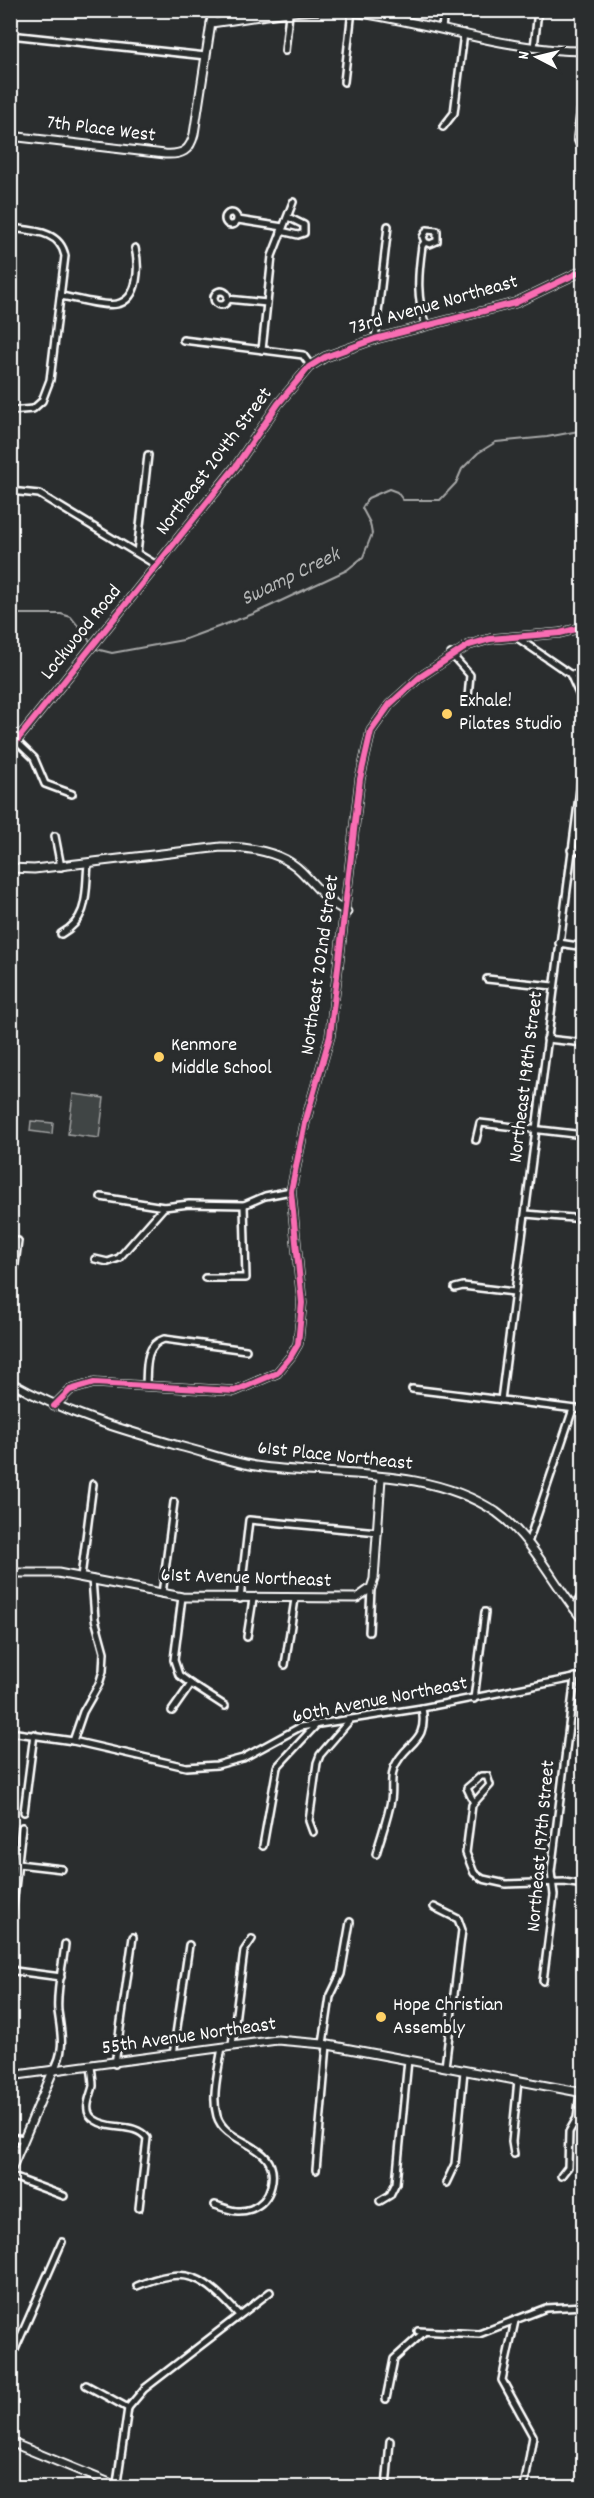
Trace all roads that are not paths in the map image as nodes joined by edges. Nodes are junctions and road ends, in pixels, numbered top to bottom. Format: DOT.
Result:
graph roads {
  1 [pos="213,10"];
  2 [pos="444,10"];
  3 [pos="538,10"];
  4 [pos="352,11"];
  5 [pos="260,14"];
  6 [pos="289,14"];
  7 [pos="211,23"];
  8 [pos="442,29"];
  9 [pos="464,33"];
  10 [pos="10,35"];
  11 [pos="534,48"];
  12 [pos="285,51"];
  13 [pos="584,51"];
  14 [pos="206,56"];
  15 [pos="344,82"];
  16 [pos="584,85"];
  17 [pos="442,127"];
  18 [pos="10,136"];
  19 [pos="582,151"];
  20 [pos="293,202"];
  21 [pos="288,217"];
  22 [pos="238,220"];
  23 [pos="388,226"];
  24 [pos="10,228"];
  25 [pos="282,229"];
  26 [pos="425,242"];
  27 [pos="135,248"];
  28 [pos="584,270"];
  29 [pos="61,296"];
  30 [pos="227,299"];
  31 [pos="267,303"];
  32 [pos="426,326"];
  33 [pos="183,339"];
  34 [pos="375,339"];
  35 [pos="262,350"];
  36 [pos="311,366"];
  37 [pos="298,379"];
  38 [pos="10,411"];
  39 [pos="148,454"];
  40 [pos="10,491"];
  41 [pos="137,553"];
  42 [pos="158,566"];
  43 [pos="584,627"];
  44 [pos="516,637"];
  45 [pos="451,654"];
  46 [pos="584,674"];
  47 [pos="570,675"];
  48 [pos="468,697"];
  49 [pos="584,705"];
  50 [pos="10,735"];
  51 [pos="18,740"];
  52 [pos="10,749"];
  53 [pos="584,758"];
  54 [pos="72,794"];
  55 [pos="55,836"];
  56 [pos="571,850"];
  57 [pos="584,851"];
  58 [pos="88,864"];
  59 [pos="62,867"];
  60 [pos="10,868"];
  61 [pos="347,912"];
  62 [pos="61,934"];
  63 [pos="559,943"];
  64 [pos="584,947"];
  65 [pos="487,979"];
  66 [pos="553,986"];
  67 [pos="547,1039"];
  68 [pos="584,1043"];
  69 [pos="536,1129"];
  70 [pos="584,1135"];
  71 [pos="476,1140"];
  72 [pos="291,1191"];
  73 [pos="101,1197"];
  74 [pos="244,1205"];
  75 [pos="164,1207"];
  76 [pos="526,1214"];
  77 [pos="584,1219"];
  78 [pos="18,1241"];
  79 [pos="95,1259"];
  80 [pos="205,1278"];
  81 [pos="455,1288"];
  82 [pos="514,1292"];
  83 [pos="10,1302"];
  84 [pos="246,1350"];
  85 [pos="10,1382"];
  86 [pos="146,1386"];
  87 [pos="412,1389"];
  88 [pos="501,1400"];
  89 [pos="54,1406"];
  90 [pos="573,1409"];
  91 [pos="584,1410"];
  92 [pos="381,1478"];
  93 [pos="93,1484"];
  94 [pos="174,1502"];
  95 [pos="378,1532"];
  96 [pos="528,1543"];
  97 [pos="10,1573"];
  98 [pos="81,1577"];
  99 [pos="92,1579"];
  100 [pos="371,1588"];
  101 [pos="584,1590"];
  102 [pos="162,1594"];
  103 [pos="182,1597"];
  104 [pos="240,1599"];
  105 [pos="253,1599"];
  106 [pos="295,1599"];
  107 [pos="574,1609"];
  108 [pos="485,1612"];
  109 [pos="584,1621"];
  110 [pos="369,1632"];
  111 [pos="247,1638"];
  112 [pos="285,1665"];
  113 [pos="584,1676"];
  114 [pos="575,1677"];
  115 [pos="190,1683"];
  116 [pos="474,1699"];
  117 [pos="225,1706"];
  118 [pos="422,1708"];
  119 [pos="172,1711"];
  120 [pos="350,1720"];
  121 [pos="316,1725"];
  122 [pos="10,1732"];
  123 [pos="34,1734"];
  124 [pos="73,1741"];
  125 [pos="473,1801"];
  126 [pos="24,1812"];
  127 [pos="22,1827"];
  128 [pos="312,1832"];
  129 [pos="263,1846"];
  130 [pos="376,1854"];
  131 [pos="18,1864"];
  132 [pos="62,1869"];
  133 [pos="552,1882"];
  134 [pos="584,1885"];
  135 [pos="434,1907"];
  136 [pos="350,1922"];
  137 [pos="10,1932"];
  138 [pos="133,1937"];
  139 [pos="252,1939"];
  140 [pos="66,1944"];
  141 [pos="189,1945"];
  142 [pos="10,1967"];
  143 [pos="61,1977"];
  144 [pos="543,1981"];
  145 [pos="232,2045"];
  146 [pos="325,2045"];
  147 [pos="222,2047"];
  148 [pos="173,2055"];
  149 [pos="408,2060"];
  150 [pos="115,2064"];
  151 [pos="91,2067"];
  152 [pos="446,2067"];
  153 [pos="53,2071"];
  154 [pos="464,2071"];
  155 [pos="10,2076"];
  156 [pos="519,2080"];
  157 [pos="582,2092"];
  158 [pos="10,2137"];
  159 [pos="24,2139"];
  160 [pos="514,2154"];
  161 [pos="316,2170"];
  162 [pos="10,2174"];
  163 [pos="561,2176"];
  164 [pos="446,2182"];
  165 [pos="64,2196"];
  166 [pos="380,2201"];
  167 [pos="215,2205"];
  168 [pos="139,2208"];
  169 [pos="62,2242"];
  170 [pos="137,2286"];
  171 [pos="270,2292"];
  172 [pos="584,2306"];
  173 [pos="239,2315"];
  174 [pos="515,2321"];
  175 [pos="10,2361"];
  176 [pos="86,2385"];
  177 [pos="386,2399"];
  178 [pos="128,2408"];
  179 [pos="390,2441"];
  180 [pos="10,2442"];
  181 [pos="118,2486"];
  182 [pos="386,2487"];
  183 [pos="524,2487"];
  1 -- 7 [label="street"];
  2 -- 8 [label="street"];
  3 -- 11 [label="street"];
  4 -- 6 [label="street"];
  4 -- 8 [label="street"];
  4 -- 15 [label="street"];
  5 -- 6 [label="street"];
  5 -- 7 [label="street"];
  6 -- 12 [label="street"];
  7 -- 14 [label="street"];
  8 -- 9 [label="street"];
  9 -- 11 [label="street"];
  9 -- 17 [label="street"];
  10 -- 14 [label="street"];
  11 -- 13 [label="street"];
  14 -- 18 [label="street, 7th Place West"];
  16 -- 19 [label="street"];
  20 -- 21 [label="street"];
  21 -- 25 [label="street"];
  21 -- 25 [label="street"];
  22 -- 25 [label="street"];
  23 -- 34 [label="street"];
  24 -- 29 [label="street"];
  25 -- 31 [label="street"];
  26 -- 32 [label="street"];
  27 -- 29 [label="street"];
  28 -- 32 [label="street, 73rd Avenue Northeast"];
  29 -- 38 [label="street"];
  30 -- 31 [label="street"];
  31 -- 35 [label="street"];
  32 -- 34 [label="street, 73rd Avenue Northeast"];
  33 -- 35 [label="street"];
  34 -- 36 [label="street, 73rd Avenue Northeast"];
  35 -- 36 [label="street"];
  36 -- 37 [label="street, 73rd Avenue Northeast"];
  37 -- 42 [label="street, Northeast 204th Street"];
  39 -- 41 [label="street"];
  40 -- 41 [label="street"];
  41 -- 42 [label="street"];
  42 -- 51 [label="street, Lockwood Road"];
  43 -- 44 [label="street, Northeast 202nd Street"];
  44 -- 45 [label="street, Northeast 202nd Street"];
  44 -- 47 [label="street"];
  45 -- 48 [label="street"];
  45 -- 61 [label="street, Northeast 202nd Street"];
  46 -- 47 [label="street"];
  47 -- 49 [label="street"];
  50 -- 51 [label="street"];
  51 -- 52 [label="street, Lockwood Road"];
  51 -- 54 [label="street"];
  53 -- 56 [label="street, Northeast 198th Street"];
  55 -- 59 [label="street"];
  56 -- 57 [label="street"];
  56 -- 63 [label="street, Northeast 198th Street"];
  58 -- 59 [label="street"];
  58 -- 61 [label="street"];
  58 -- 62 [label="street"];
  59 -- 60 [label="street"];
  61 -- 72 [label="street, Northeast 202nd Street"];
  63 -- 64 [label="street"];
  63 -- 66 [label="street, Northeast 198th Street"];
  65 -- 66 [label="street"];
  66 -- 67 [label="street, Northeast 198th Street"];
  67 -- 68 [label="street"];
  67 -- 69 [label="street, Northeast 198th Street"];
  69 -- 70 [label="street"];
  69 -- 71 [label="street"];
  69 -- 76 [label="street, Northeast 198th Street"];
  72 -- 74 [label="street"];
  72 -- 86 [label="street, Northeast 202nd Street"];
  73 -- 75 [label="street"];
  74 -- 75 [label="street"];
  74 -- 80 [label="street"];
  75 -- 79 [label="street"];
  76 -- 77 [label="street"];
  76 -- 82 [label="street, Northeast 198th Street"];
  78 -- 83 [label="street"];
  81 -- 82 [label="street"];
  82 -- 88 [label="street, Northeast 198th Street"];
  84 -- 86 [label="street"];
  85 -- 89 [label="street, 61st Place Northeast"];
  86 -- 89 [label="street"];
  87 -- 88 [label="street"];
  88 -- 90 [label="street"];
  89 -- 92 [label="street, 61st Place Northeast"];
  90 -- 91 [label="street"];
  90 -- 96 [label="street"];
  92 -- 95 [label="street"];
  92 -- 96 [label="street, 61st Place Northeast"];
  93 -- 98 [label="street"];
  94 -- 102 [label="street"];
  95 -- 100 [label="street"];
  95 -- 104 [label="street"];
  96 -- 107 [label="street, 61st Place Northeast"];
  97 -- 98 [label="street, 61st Avenue Northeast"];
  98 -- 99 [label="street, 61st Avenue Northeast"];
  99 -- 102 [label="street, 61st Avenue Northeast"];
  99 -- 124 [label="street"];
  100 -- 106 [label="street, 61st Avenue Northeast"];
  100 -- 110 [label="street"];
  101 -- 107 [label="street"];
  102 -- 103 [label="street, 61st Avenue Northeast"];
  103 -- 104 [label="street, 61st Avenue Northeast"];
  103 -- 115 [label="street"];
  104 -- 105 [label="street, 61st Avenue Northeast"];
  105 -- 106 [label="street, 61st Avenue Northeast"];
  105 -- 111 [label="street"];
  106 -- 112 [label="street"];
  107 -- 109 [label="street, 61st Place Northeast"];
  108 -- 116 [label="street"];
  113 -- 114 [label="street, 60th Avenue Northeast"];
  114 -- 116 [label="street, 60th Avenue Northeast"];
  114 -- 133 [label="street, Northeast 197th Street"];
  115 -- 117 [label="street"];
  115 -- 119 [label="street"];
  116 -- 118 [label="street, 60th Avenue Northeast"];
  118 -- 120 [label="street, 60th Avenue Northeast"];
  118 -- 130 [label="street"];
  120 -- 121 [label="street, 60th Avenue Northeast"];
  120 -- 128 [label="street"];
  121 -- 124 [label="street, 60th Avenue Northeast"];
  121 -- 129 [label="street"];
  122 -- 123 [label="street, 60th Avenue Northeast"];
  123 -- 124 [label="street, 60th Avenue Northeast"];
  123 -- 126 [label="street"];
  125 -- 125 [label="street"];
  125 -- 133 [label="street"];
  127 -- 131 [label="street"];
  131 -- 132 [label="street"];
  131 -- 137 [label="street"];
  133 -- 134 [label="street"];
  133 -- 144 [label="street, Northeast 197th Street"];
  135 -- 152 [label="street"];
  136 -- 146 [label="street"];
  138 -- 150 [label="street"];
  139 -- 145 [label="street"];
  140 -- 143 [label="street"];
  141 -- 148 [label="street"];
  142 -- 143 [label="street"];
  143 -- 153 [label="street"];
  145 -- 146 [label="street, 55th Avenue Northeast"];
  145 -- 147 [label="street, 55th Avenue Northeast"];
  146 -- 149 [label="street, 55th Avenue Northeast"];
  146 -- 161 [label="street"];
  147 -- 148 [label="street, 55th Avenue Northeast"];
  147 -- 167 [label="street"];
  148 -- 150 [label="street, 55th Avenue Northeast"];
  149 -- 152 [label="street, 55th Avenue Northeast"];
  149 -- 166 [label="street"];
  150 -- 151 [label="street, 55th Avenue Northeast"];
  151 -- 153 [label="street, 55th Avenue Northeast"];
  151 -- 168 [label="street"];
  152 -- 154 [label="street, 55th Avenue Northeast"];
  153 -- 155 [label="street, 55th Avenue Northeast"];
  153 -- 159 [label="street"];
  154 -- 156 [label="street, 55th Avenue Northeast"];
  154 -- 164 [label="street"];
  156 -- 157 [label="street, 55th Avenue Northeast"];
  156 -- 160 [label="street"];
  157 -- 163 [label="street"];
  158 -- 159 [label="street"];
  159 -- 162 [label="street"];
  162 -- 165 [label="street"];
  169 -- 175 [label="street"];
  170 -- 173 [label="street"];
  171 -- 173 [label="street"];
  172 -- 174 [label="street"];
  173 -- 178 [label="street"];
  174 -- 177 [label="street"];
  174 -- 183 [label="street"];
  176 -- 178 [label="street"];
  178 -- 181 [label="street"];
  179 -- 182 [label="street"];
  180 -- 181 [label="street"];
}
